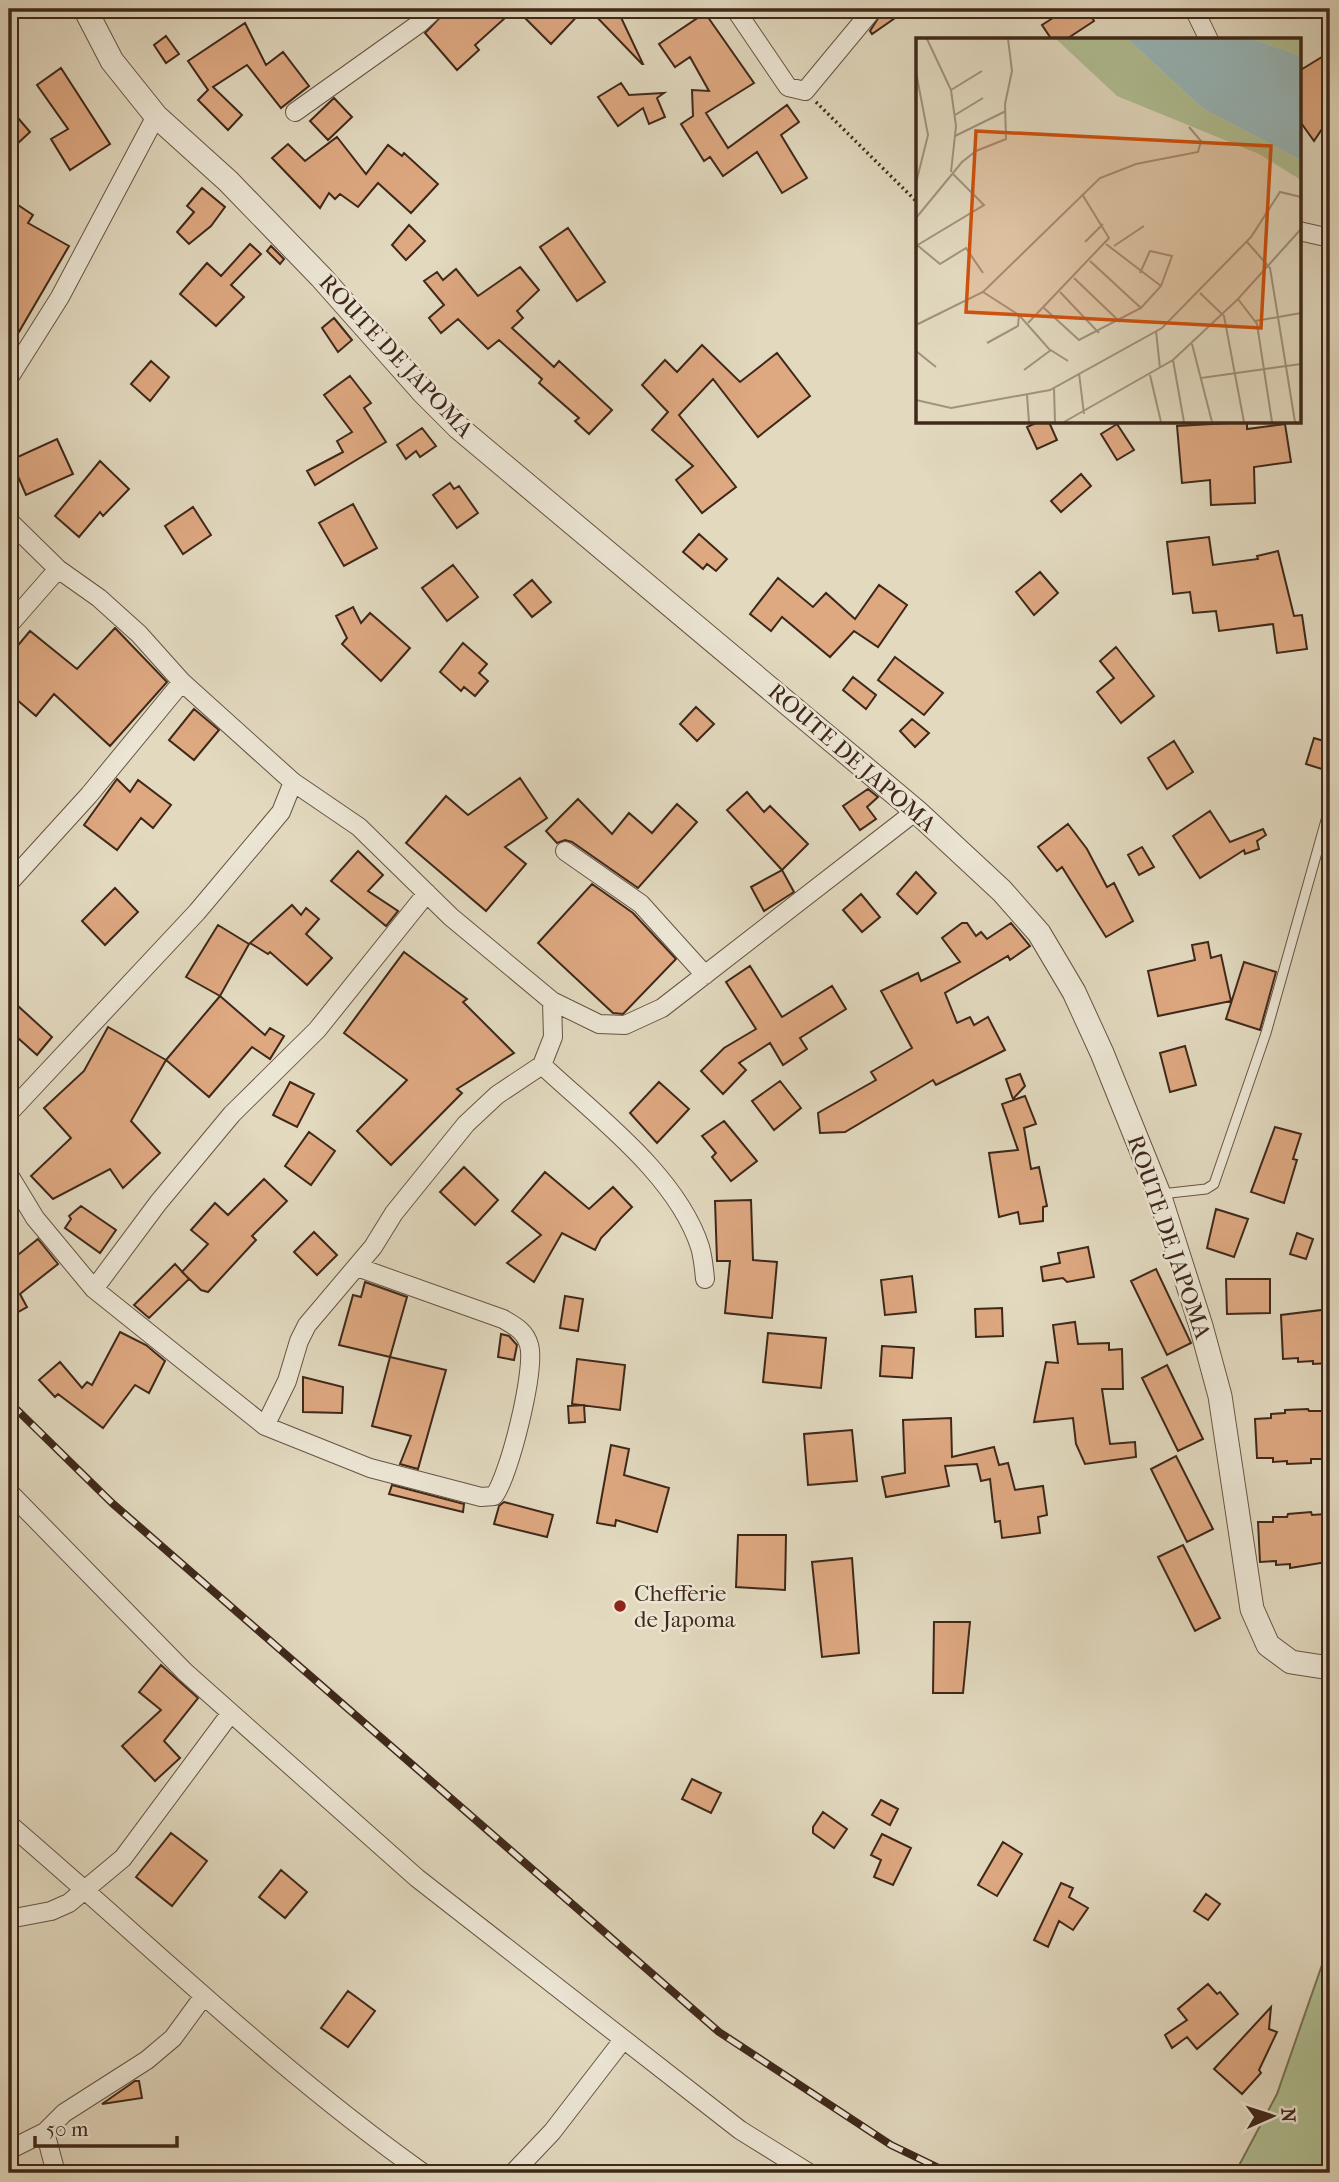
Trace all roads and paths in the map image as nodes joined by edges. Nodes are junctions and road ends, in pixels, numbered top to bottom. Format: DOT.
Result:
graph roads {
  1 [pos="85,9"];
  2 [pos="435,9"];
  3 [pos="735,9"];
  4 [pos="873,9"];
  5 [pos="1194,9"];
  6 [pos="1208,38"];
  7 [pos="805,91"];
  8 [pos="295,113"];
  9 [pos="156,116"];
  10 [pos="916,201"];
  11 [pos="1300,231"];
  12 [pos="1330,238"];
  13 [pos="9,378"];
  14 [pos="9,522"];
  15 [pos="58,569"];
  16 [pos="9,625"];
  17 [pos="182,682"];
  18 [pos="293,782"];
  19 [pos="1330,806"];
  20 [pos="916,811"];
  21 [pos="565,851"];
  22 [pos="9,883"];
  23 [pos="427,893"];
  24 [pos="705,975"];
  25 [pos="552,1000"];
  26 [pos="542,1065"];
  27 [pos="9,1113"];
  28 [pos="9,1175"];
  29 [pos="1159,1194"];
  30 [pos="357,1267"];
  31 [pos="705,1279"];
  32 [pos="94,1289"];
  33 [pos="265,1426"];
  34 [pos="9,1492"];
  35 [pos="1330,1668"];
  36 [pos="230,1714"];
  37 [pos="9,1824"];
  38 [pos="87,1891"];
  39 [pos="9,1919"];
  40 [pos="203,1997"];
  41 [pos="623,2040"];
  42 [pos="45,2132"];
  43 [pos="9,2150"];
  44 [pos="56,2173"];
  45 [pos="422,2173"];
  46 [pos="513,2173"];
  47 [pos="809,2173"];
  1 -- 9 [label="street, ROUTE DE JAPOMA"];
  2 -- 8 [label="street"];
  3 -- 7 [label="street"];
  4 -- 7 [label="street"];
  5 -- 6 [label="street"];
  7 -- 10 [label="path"];
  9 -- 13 [label="street"];
  9 -- 20 [label="street, ROUTE DE JAPOMA"];
  11 -- 12 [label="street"];
  14 -- 15 [label="street"];
  15 -- 16 [label="street"];
  15 -- 17 [label="street"];
  17 -- 18 [label="street"];
  17 -- 22 [label="street"];
  18 -- 23 [label="street"];
  18 -- 27 [label="street"];
  19 -- 29 [label="lane"];
  20 -- 24 [label="street"];
  20 -- 29 [label="street, ROUTE DE JAPOMA"];
  21 -- 24 [label="street"];
  23 -- 25 [label="street"];
  23 -- 32 [label="street"];
  24 -- 25 [label="street"];
  25 -- 26 [label="street"];
  26 -- 30 [label="street"];
  26 -- 31 [label="street"];
  28 -- 32 [label="street"];
  29 -- 35 [label="street, ROUTE DE JAPOMA"];
  30 -- 33 [label="street"];
  30 -- 33 [label="street"];
  32 -- 33 [label="street"];
  34 -- 36 [label="street"];
  36 -- 38 [label="street"];
  36 -- 41 [label="street"];
  37 -- 38 [label="street"];
  38 -- 39 [label="street"];
  38 -- 40 [label="street"];
  40 -- 42 [label="street"];
  40 -- 45 [label="street"];
  41 -- 46 [label="street"];
  41 -- 47 [label="street"];
  42 -- 43 [label="street"];
  42 -- 44 [label="street"];
}
